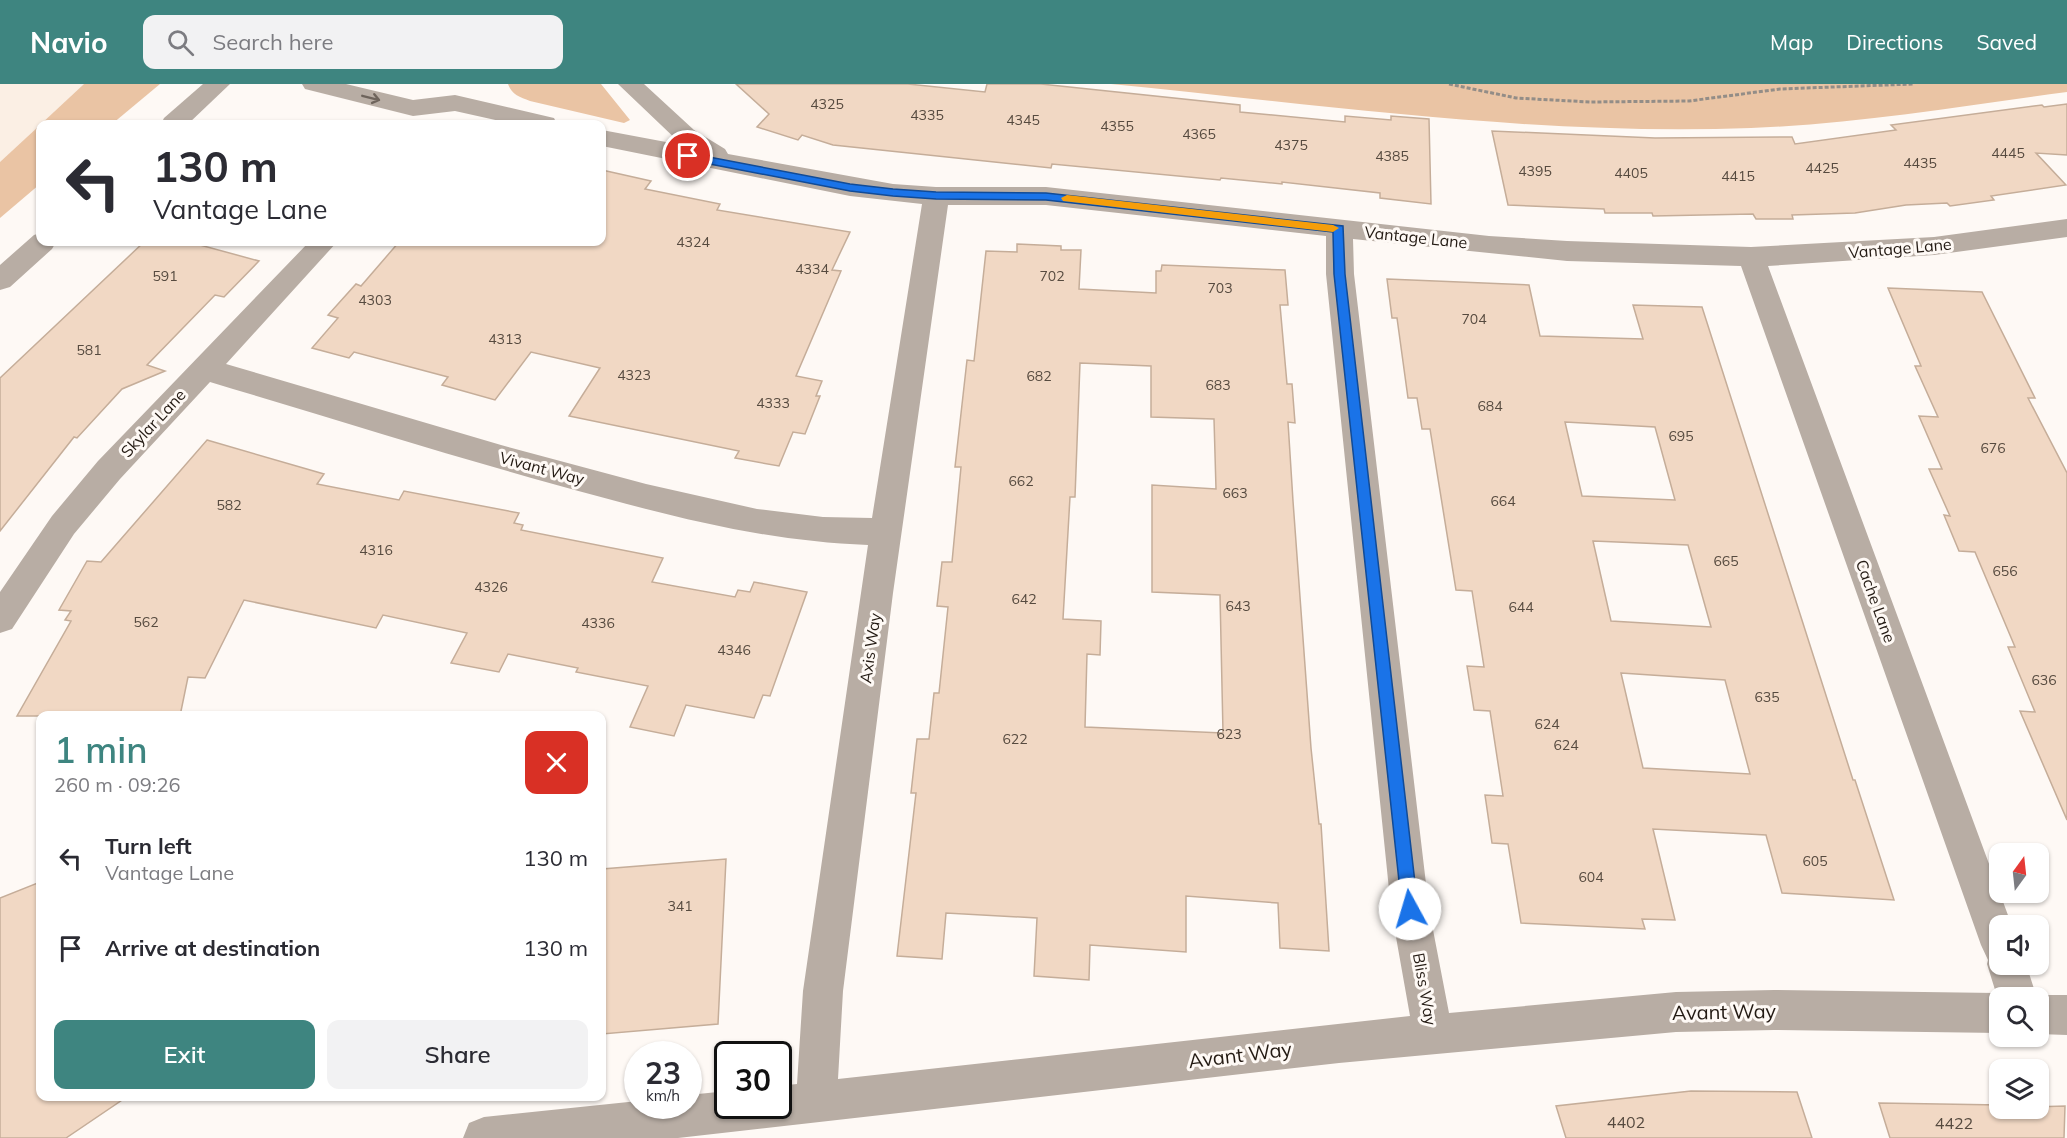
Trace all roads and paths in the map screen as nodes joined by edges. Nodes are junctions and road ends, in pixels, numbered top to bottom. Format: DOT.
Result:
graph roads {
  1 [pos="218,84"];
  2 [pos="314,84"];
  3 [pos="436,84"];
  4 [pos="473,84"];
  5 [pos="630,84"];
  6 [pos="1449,84"];
  7 [pos="1913,84"];
  8 [pos="455,103"];
  9 [pos="178,120"];
  10 [pos="439,120"];
  11 [pos="528,120"];
  12 [pos="606,139"];
  13 [pos="731,164"];
  14 [pos="936,196"];
  15 [pos="2067,228"];
  16 [pos="1339,229"];
  17 [pos="38,246"];
  18 [pos="320,246"];
  19 [pos="1751,257"];
  20 [pos="0,280"];
  21 [pos="204,369"];
  22 [pos="886,532"];
  23 [pos="0,620"];
  24 [pos="1989,915"];
  25 [pos="1989,1013"];
  26 [pos="2049,1014"];
  27 [pos="2067,1015"];
  28 [pos="1433,1034"];
  29 [pos="816,1102"];
  30 [pos="484,1138"];
  1 -- 9 [label="street"];
  2 -- 8 [label="street, one-way"];
  3 -- 8 [label="street"];
  4 -- 8 [label="street"];
  5 -- 13 [label="street, Vantage Lane"];
  6 -- 7 [label="path"];
  8 -- 10 [label="street"];
  8 -- 11 [label="street"];
  12 -- 13 [label="street, Vantage Lane"];
  13 -- 14 [label="street, Vantage Lane"];
  14 -- 16 [label="street, Vantage Lane"];
  14 -- 22 [label="street, Axis Way"];
  15 -- 19 [label="street, Vantage Lane"];
  16 -- 19 [label="street, Vantage Lane"];
  16 -- 28 [label="street, Bliss Way"];
  17 -- 20 [label="street"];
  18 -- 21 [label="street, Skylar Lane"];
  19 -- 24 [label="street, Cache Lane"];
  21 -- 22 [label="street, Vivant Way"];
  21 -- 23 [label="street, Skylar Lane"];
  22 -- 29 [label="street, Axis Way"];
  25 -- 28 [label="street, Avant Way"];
  26 -- 27 [label="street"];
  28 -- 29 [label="street, Avant Way"];
  29 -- 30 [label="street, Avant Way"];
}
